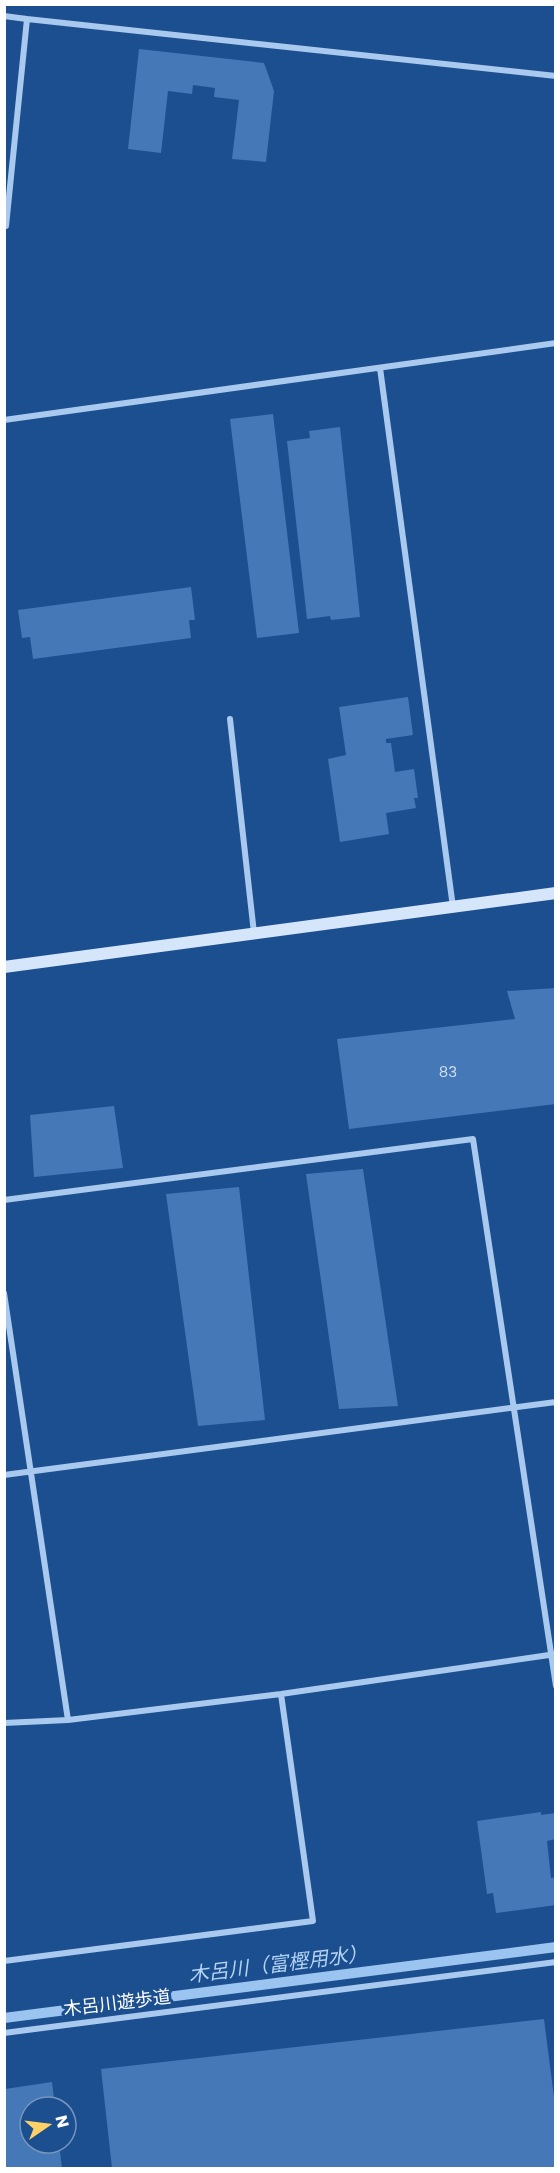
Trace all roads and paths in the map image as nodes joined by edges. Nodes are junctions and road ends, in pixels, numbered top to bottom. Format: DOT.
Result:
graph roads {
  1 [pos="4,16"];
  2 [pos="27,19"];
  3 [pos="555,76"];
  4 [pos="4,226"];
  5 [pos="555,343"];
  6 [pos="380,368"];
  7 [pos="4,420"];
  8 [pos="230,719"];
  9 [pos="555,893"];
  10 [pos="453,907"];
  11 [pos="254,934"];
  12 [pos="4,967"];
  13 [pos="4,1200"];
  14 [pos="4,1293"];
  15 [pos="555,1402"];
  16 [pos="513,1408"];
  17 [pos="32,1471"];
  18 [pos="4,1475"];
  19 [pos="553,1654"];
  20 [pos="555,1686"];
  21 [pos="281,1695"];
  22 [pos="68,1720"];
  23 [pos="4,1723"];
  24 [pos="4,1961"];
  25 [pos="555,1962"];
  26 [pos="4,2033"];
  1 -- 2 [label="street"];
  2 -- 3 [label="street"];
  2 -- 4 [label="street"];
  5 -- 6 [label="street"];
  6 -- 7 [label="street"];
  6 -- 10 [label="street"];
  8 -- 11 [label="street"];
  9 -- 10 [label="street"];
  10 -- 11 [label="street"];
  11 -- 12 [label="street"];
  13 -- 16 [label="street"];
  14 -- 17 [label="street"];
  15 -- 16 [label="street"];
  16 -- 17 [label="street"];
  16 -- 19 [label="street"];
  17 -- 18 [label="street"];
  17 -- 22 [label="street"];
  19 -- 20 [label="street"];
  19 -- 21 [label="street"];
  21 -- 22 [label="street"];
  21 -- 24 [label="street"];
  22 -- 23 [label="street"];
  25 -- 26 [label="street, 木呂川遊歩道"];
}
